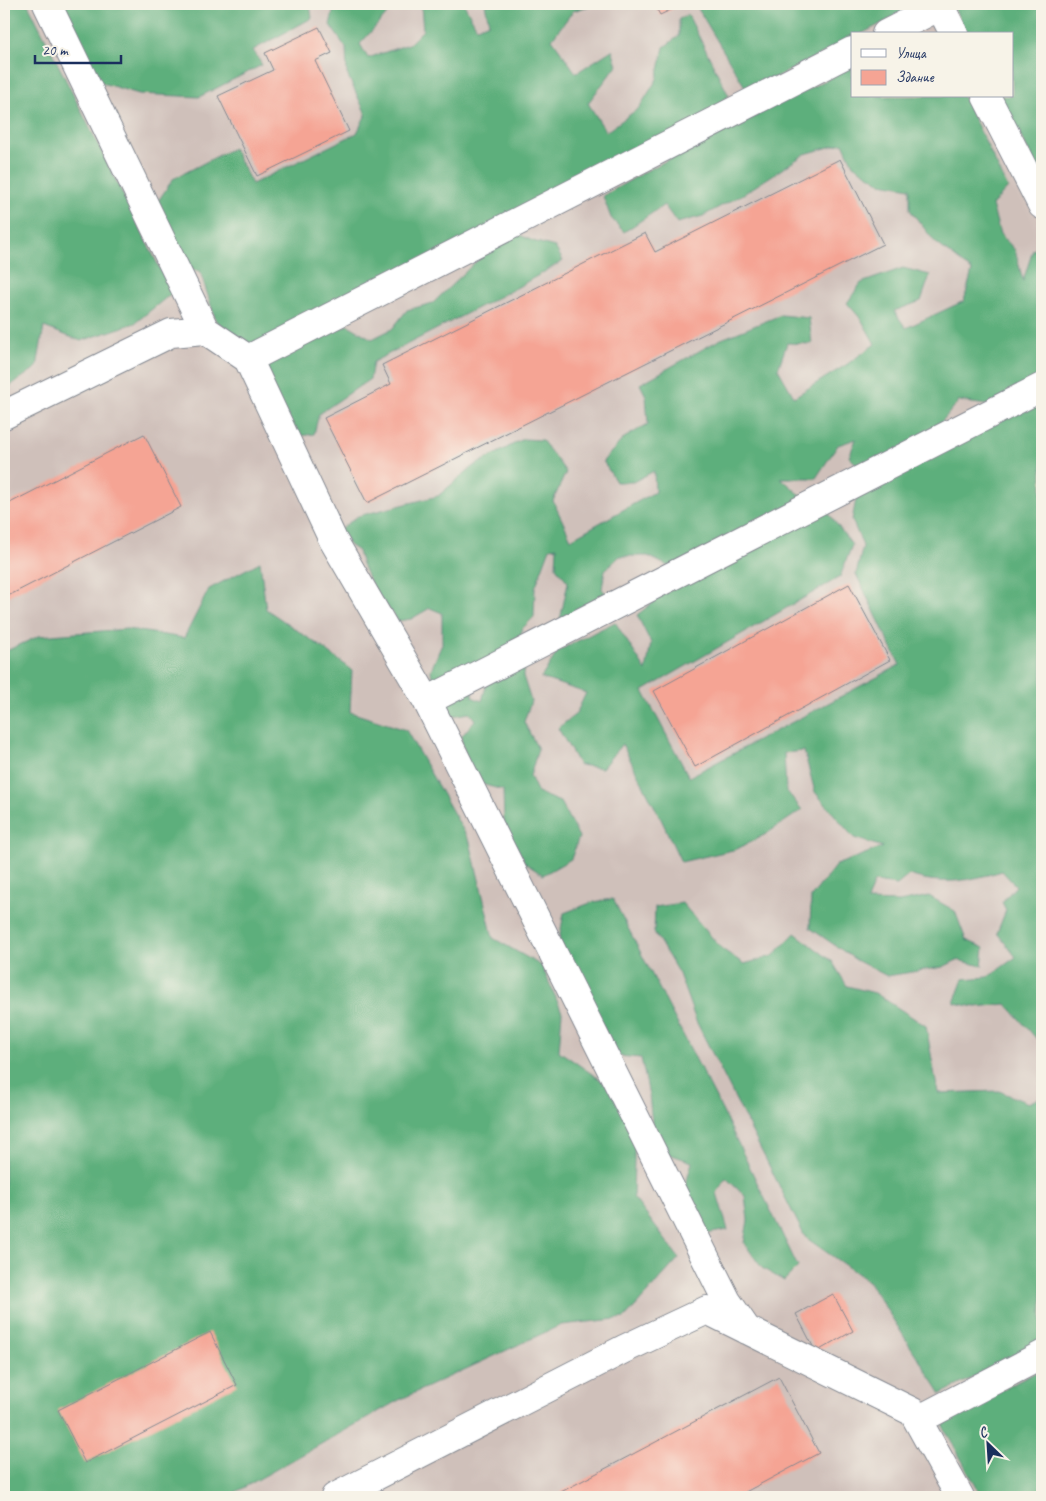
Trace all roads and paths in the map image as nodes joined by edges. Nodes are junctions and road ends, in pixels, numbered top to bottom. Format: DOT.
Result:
graph roads {
  1 [pos="47,4"];
  2 [pos="939,5"];
  3 [pos="890,32"];
  4 [pos="953,32"];
  5 [pos="851,52"];
  6 [pos="987,98"];
  7 [pos="1042,205"];
  8 [pos="205,330"];
  9 [pos="248,358"];
  10 [pos="1042,388"];
  11 [pos="4,415"];
  12 [pos="427,701"];
  13 [pos="747,1330"];
  14 [pos="1042,1355"];
  15 [pos="918,1420"];
  16 [pos="335,1497"];
  17 [pos="960,1497"];
  1 -- 8 [label="lane"];
  2 -- 3 [label="lane"];
  2 -- 4 [label="lane"];
  5 -- 9 [label="lane"];
  6 -- 7 [label="lane"];
  8 -- 9 [label="lane"];
  8 -- 11 [label="lane"];
  9 -- 12 [label="lane"];
  10 -- 12 [label="lane"];
  12 -- 13 [label="lane"];
  13 -- 15 [label="lane"];
  13 -- 16 [label="lane"];
  14 -- 15 [label="lane"];
  15 -- 17 [label="lane"];
}
